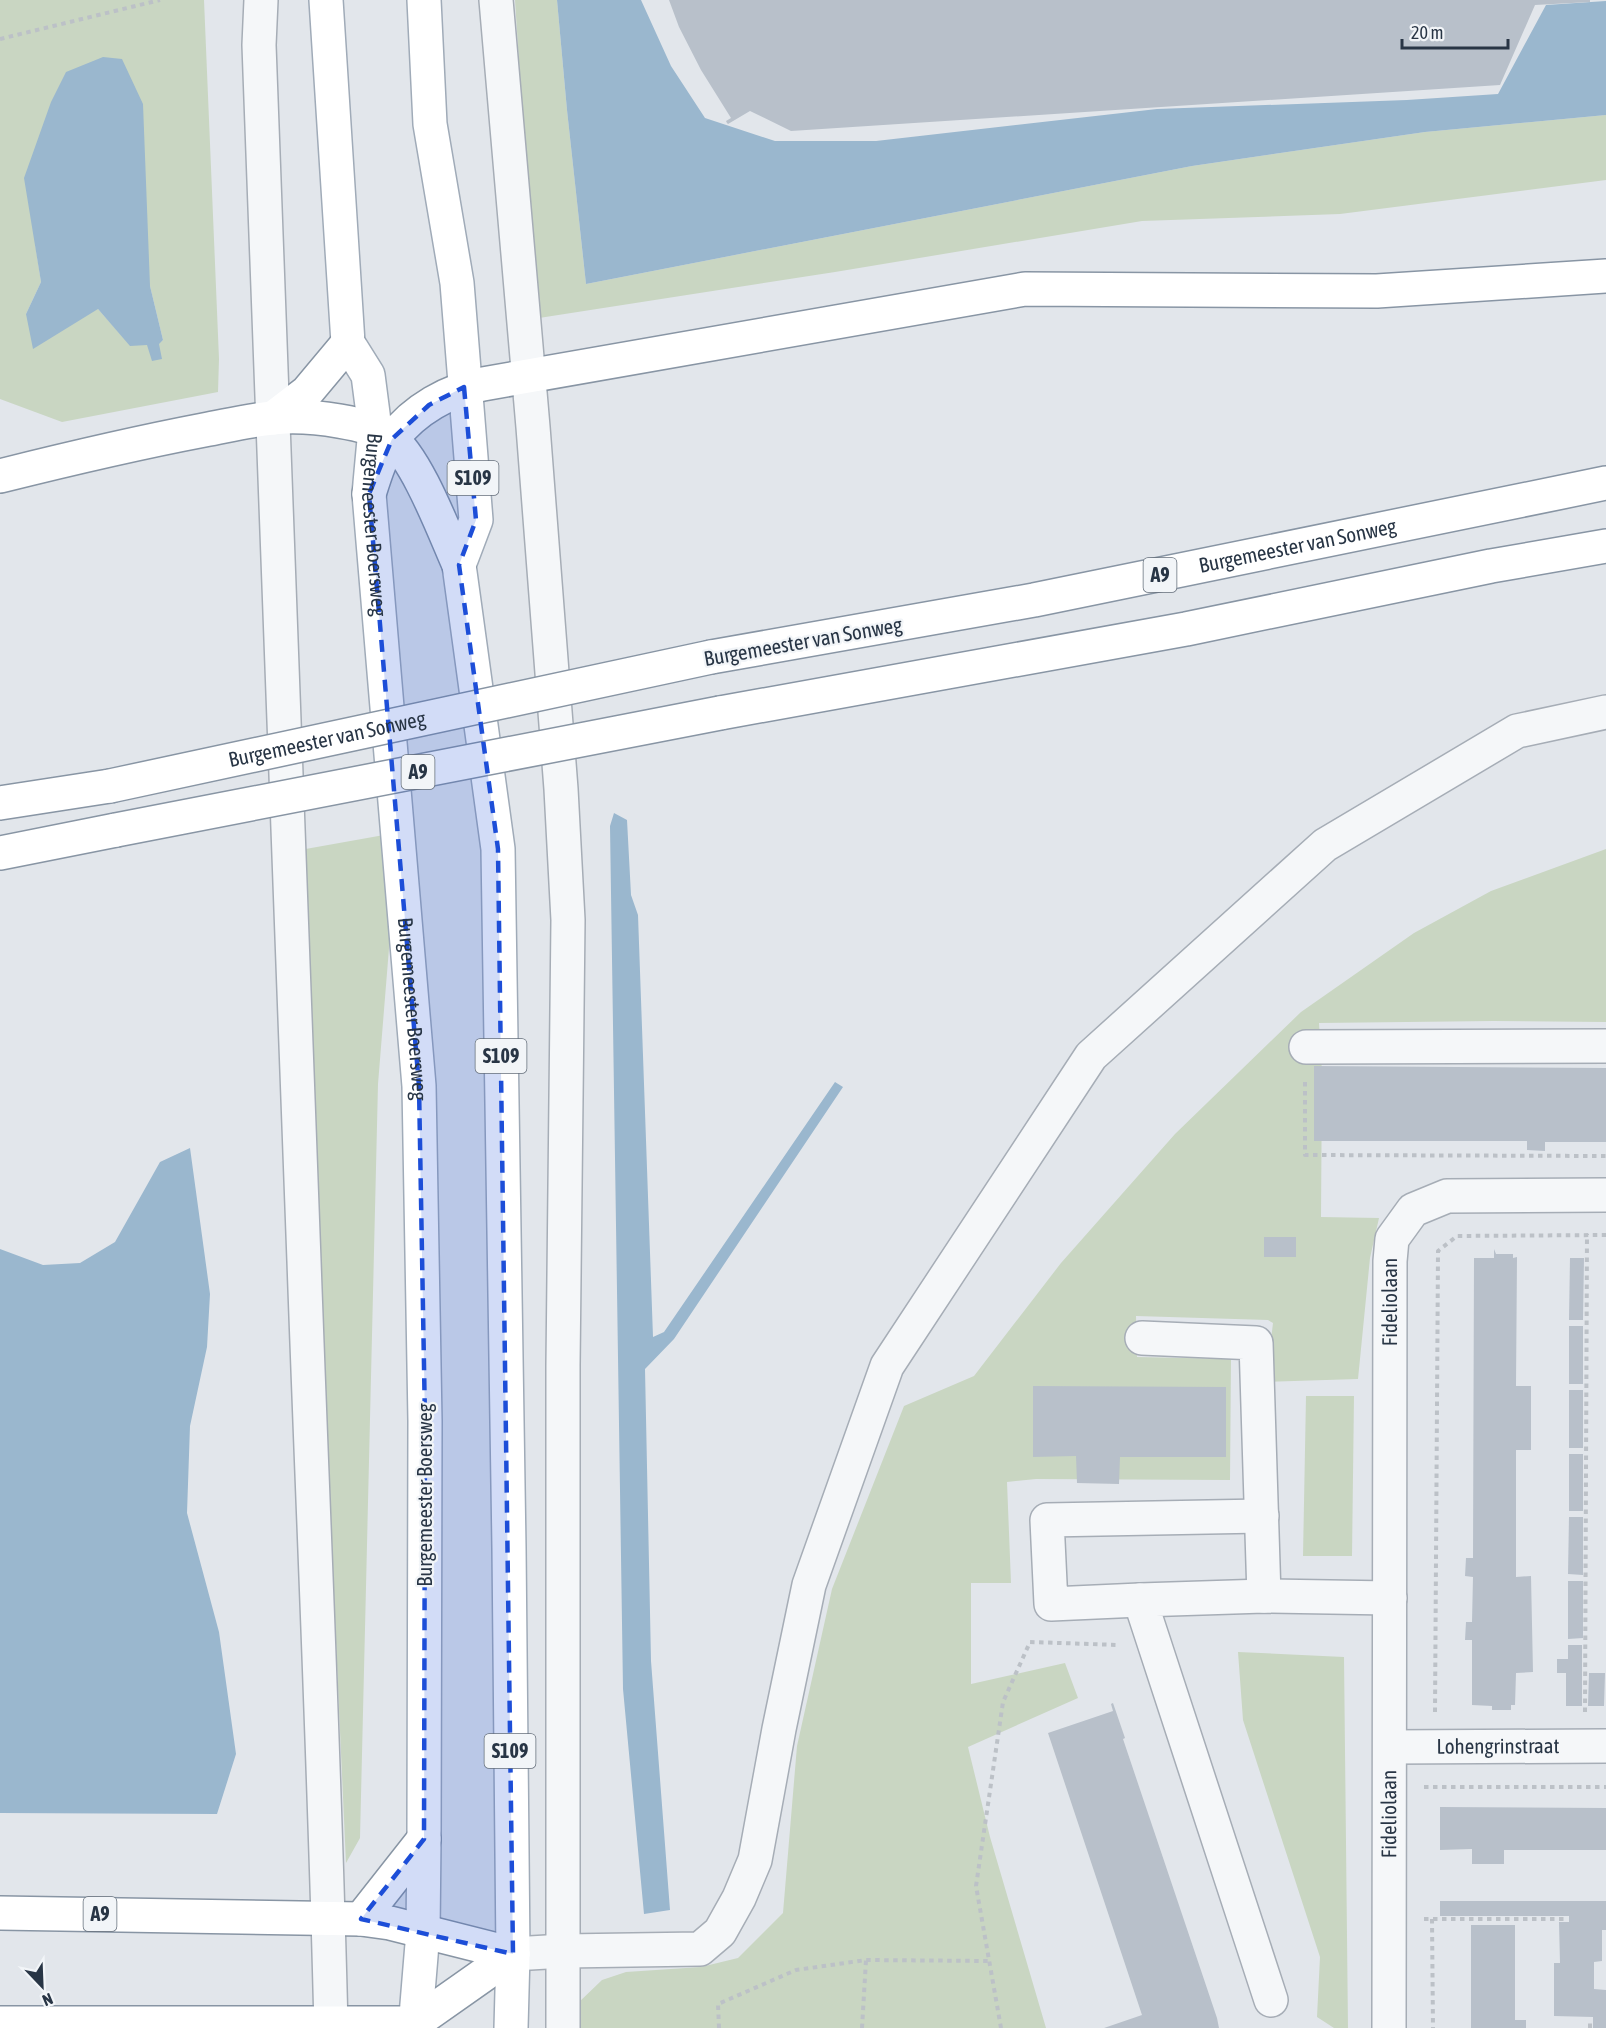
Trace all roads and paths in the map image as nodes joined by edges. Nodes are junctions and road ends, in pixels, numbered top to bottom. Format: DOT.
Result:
graph roads {
  1 [pos="160,0"];
  2 [pos="261,0"];
  3 [pos="326,0"];
  4 [pos="424,0"];
  5 [pos="496,0"];
  6 [pos="0,39"];
  7 [pos="1606,276"];
  8 [pos="348,344"];
  9 [pos="528,376"];
  10 [pos="464,387"];
  11 [pos="273,418"];
  12 [pos="383,434"];
  13 [pos="0,476"];
  14 [pos="1606,483"];
  15 [pos="1606,546"];
  16 [pos="459,565"];
  17 [pos="1606,712"];
  18 [pos="0,803"];
  19 [pos="0,853"];
  20 [pos="1306,1047"];
  21 [pos="1606,1047"];
  22 [pos="1606,1156"];
  23 [pos="1597,1195"];
  24 [pos="1587,1235"];
  25 [pos="1606,1235"];
  26 [pos="1142,1338"];
  27 [pos="1262,1516"];
  28 [pos="1264,1596"];
  29 [pos="1390,1598"];
  30 [pos="1140,1600"];
  31 [pos="1155,1646"];
  32 [pos="1435,1746"];
  33 [pos="1596,1746"];
  34 [pos="1390,1747"];
  35 [pos="1390,1787"];
  36 [pos="1606,1787"];
  37 [pos="424,1839"];
  38 [pos="0,1913"];
  39 [pos="329,1918"];
  40 [pos="362,1919"];
  41 [pos="1390,1919"];
  42 [pos="1432,1919"];
  43 [pos="1565,1919"];
  44 [pos="423,1932"];
  45 [pos="564,1951"];
  46 [pos="513,1954"];
  47 [pos="866,1960"];
  48 [pos="989,1961"];
  49 [pos="1271,2000"];
  50 [pos="1590,2022"];
  51 [pos="0,2023"];
  52 [pos="331,2025"];
  53 [pos="415,2025"];
  54 [pos="511,2028"];
  55 [pos="563,2028"];
  56 [pos="719,2028"];
  57 [pos="862,2028"];
  58 [pos="1000,2028"];
  59 [pos="1389,2028"];
  60 [pos="1433,2028"];
  61 [pos="1590,2028"];
  1 -- 6 [label="path"];
  2 -- 11 [label="street"];
  3 -- 8 [label="main road, Burgemeester Boersweg"];
  4 -- 10 [label="main road, S109"];
  5 -- 9 [label="street"];
  7 -- 9 [label="main road"];
  8 -- 11 [label="main road"];
  8 -- 12 [label="main road, Burgemeester Boersweg"];
  9 -- 10 [label="main road"];
  9 -- 45 [label="street"];
  10 -- 12 [label="main road"];
  10 -- 16 [label="main road, S109"];
  11 -- 12 [label="main road"];
  11 -- 13 [label="main road"];
  11 -- 39 [label="street"];
  12 -- 16 [label="main road"];
  12 -- 37 [label="main road, Burgemeester Boersweg"];
  14 -- 18 [label="main road, Burgemeester van Sonweg / A9, bridge"];
  15 -- 19 [label="main road, A9, bridge"];
  16 -- 46 [label="main road, S109"];
  17 -- 45 [label="street"];
  20 -- 21 [label="street"];
  20 -- 22 [label="path"];
  23 -- 24 [label="path"];
  23 -- 29 [label="street, Fideliolaan"];
  24 -- 25 [label="path"];
  24 -- 32 [label="path"];
  24 -- 33 [label="path"];
  26 -- 27 [label="street"];
  27 -- 28 [label="street"];
  27 -- 30 [label="street"];
  28 -- 29 [label="street"];
  28 -- 30 [label="street"];
  29 -- 34 [label="street, Fideliolaan"];
  30 -- 31 [label="street"];
  31 -- 48 [label="path"];
  31 -- 49 [label="street"];
  32 -- 33 [label="street, Lohengrinstraat"];
  32 -- 34 [label="street, Lohengrinstraat"];
  34 -- 35 [label="street, Fideliolaan"];
  35 -- 36 [label="path"];
  35 -- 41 [label="street, Fideliolaan"];
  37 -- 40 [label="main road"];
  37 -- 44 [label="main road, Burgemeester Boersweg"];
  38 -- 39 [label="main road, A9"];
  39 -- 40 [label="main road, A9"];
  39 -- 52 [label="street"];
  40 -- 44 [label="main road, A9"];
  41 -- 42 [label="path"];
  41 -- 59 [label="street, Fideliolaan"];
  42 -- 43 [label="path"];
  42 -- 60 [label="path"];
  44 -- 46 [label="main road"];
  44 -- 53 [label="main road, Burgemeester Boersweg"];
  45 -- 46 [label="street"];
  45 -- 55 [label="street"];
  46 -- 53 [label="main road"];
  46 -- 54 [label="main road, S109"];
  47 -- 48 [label="path"];
  47 -- 56 [label="path"];
  47 -- 57 [label="path"];
  48 -- 58 [label="path"];
  50 -- 61 [label="path"];
  51 -- 52 [label="main road"];
  52 -- 53 [label="main road"];
}
